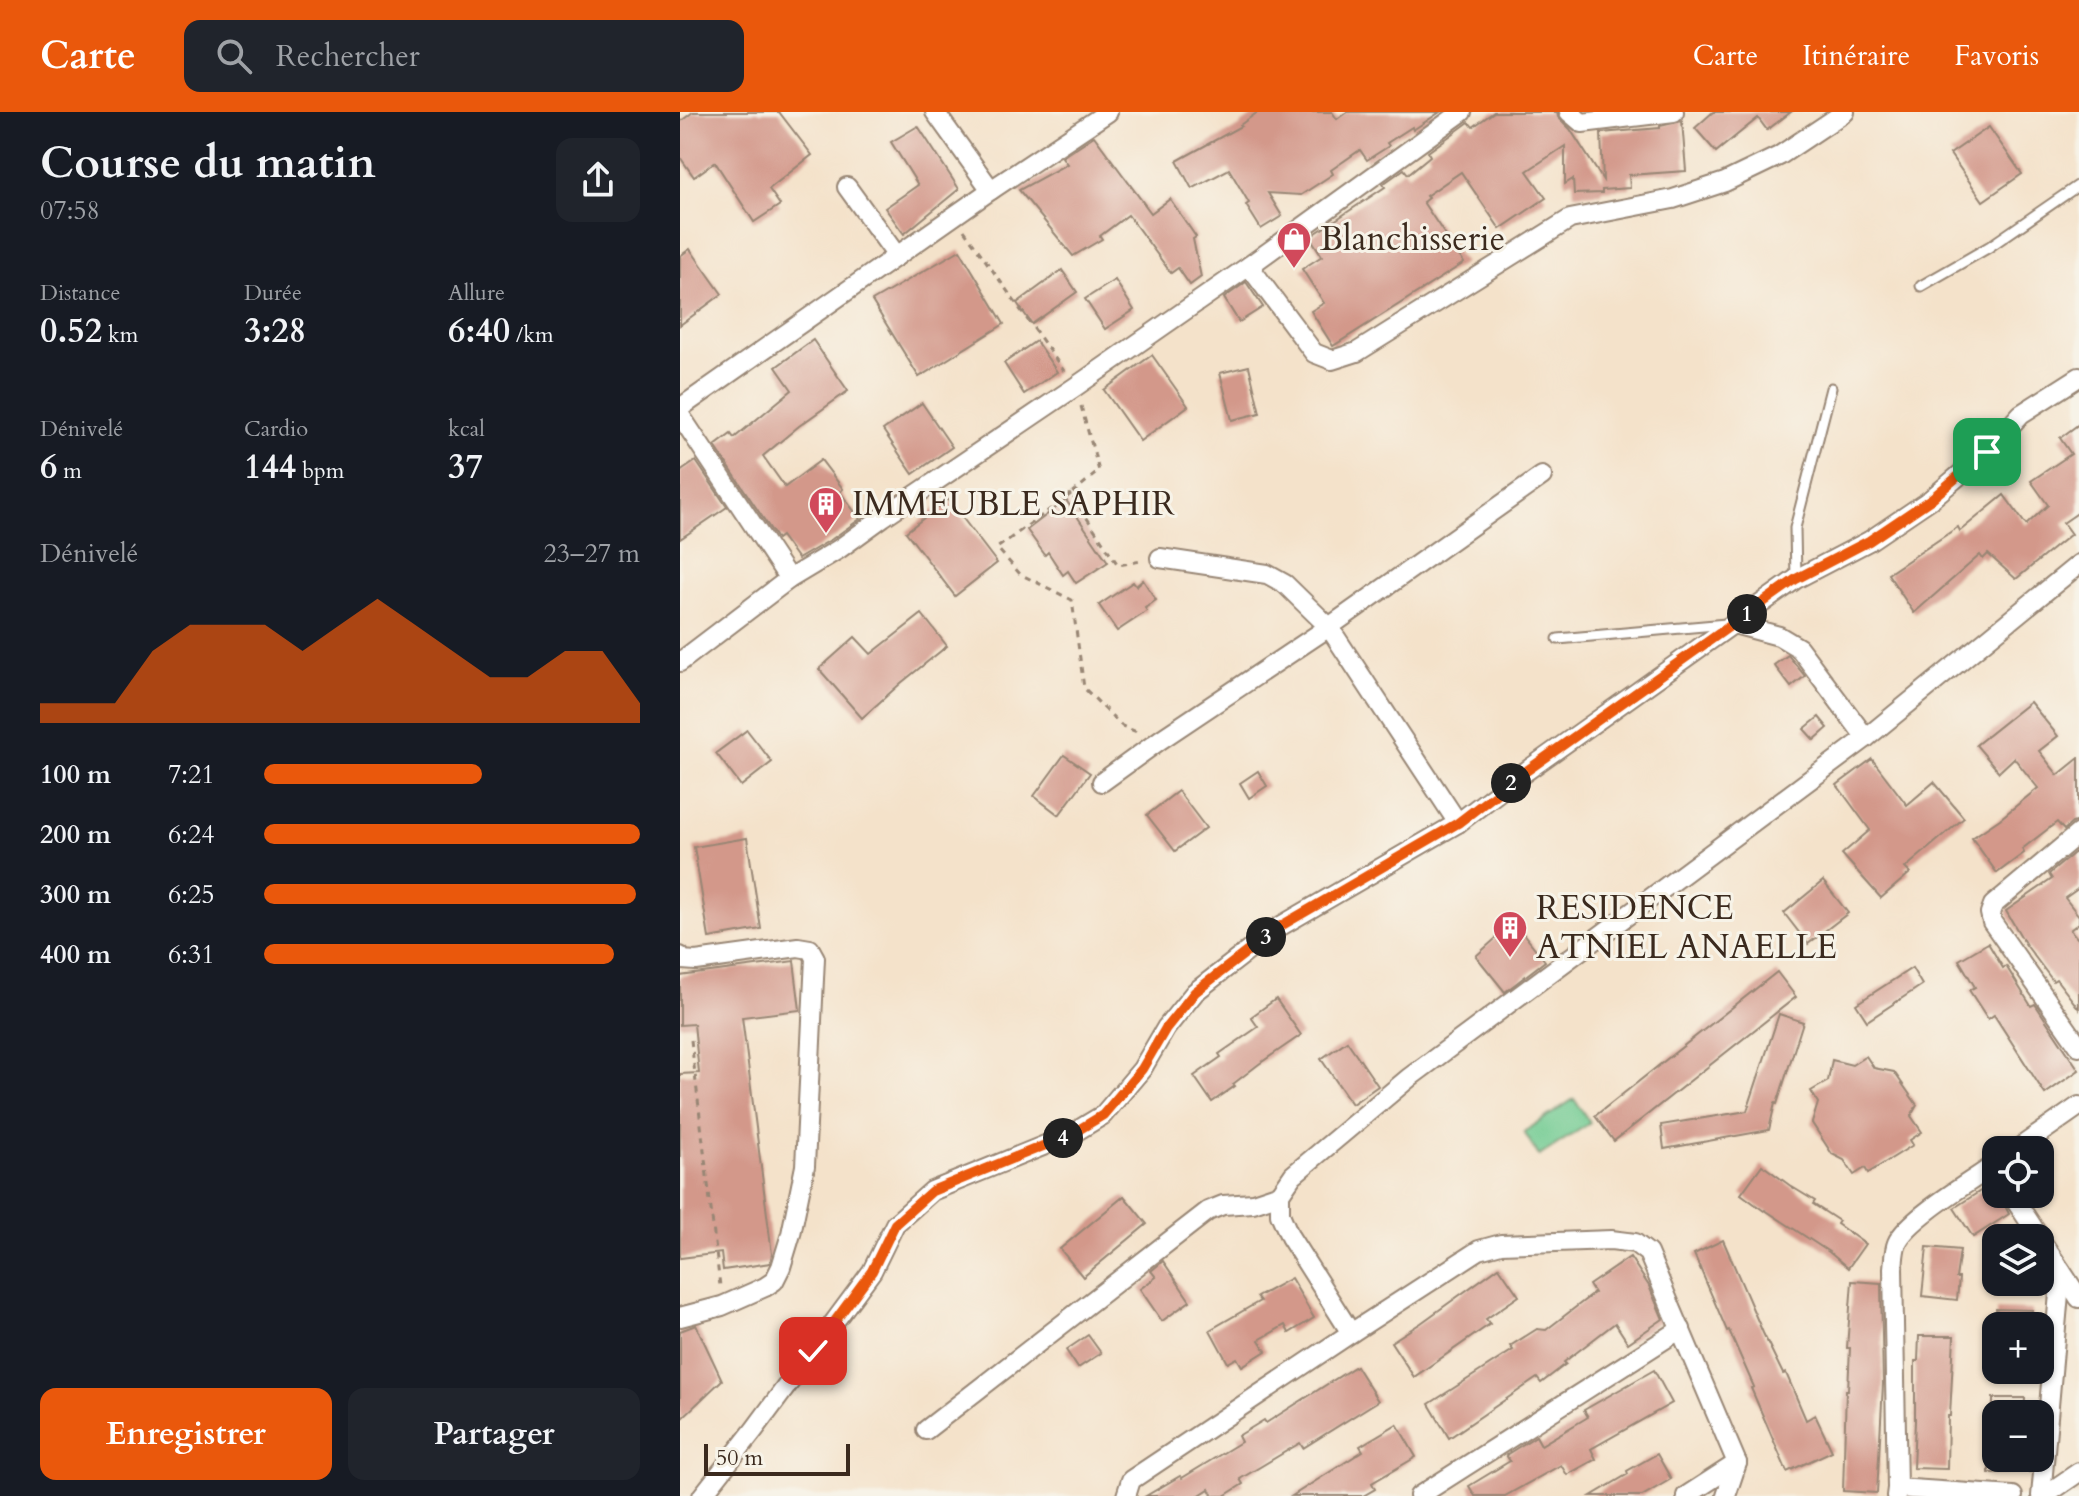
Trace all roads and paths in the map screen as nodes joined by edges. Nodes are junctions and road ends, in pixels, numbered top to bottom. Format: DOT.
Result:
graph roads {
  1 [pos="935,112"];
  2 [pos="1108,112"];
  3 [pos="1462,112"];
  4 [pos="1569,112"];
  5 [pos="1674,112"];
  6 [pos="1845,112"];
  7 [pos="2079,185"];
  8 [pos="847,187"];
  9 [pos="991,190"];
  10 [pos="955,217"];
  11 [pos="897,256"];
  12 [pos="1249,266"];
  13 [pos="1921,286"];
  14 [pos="2079,377"];
  15 [pos="1075,387"];
  16 [pos="1831,388"];
  17 [pos="680,408"];
  18 [pos="680,415"];
  19 [pos="1542,476"];
  20 [pos="1071,494"];
  21 [pos="1160,558"];
  22 [pos="2079,564"];
  23 [pos="789,579"];
  24 [pos="1796,579"];
  25 [pos="1734,624"];
  26 [pos="1329,627"];
  27 [pos="1558,639"];
  28 [pos="680,662"];
  29 [pos="1866,738"];
  30 [pos="1160,740"];
  31 [pos="1102,782"];
  32 [pos="1458,823"];
  33 [pos="2079,833"];
  34 [pos="680,956"];
  35 [pos="691,1040"];
  36 [pos="2079,1046"];
  37 [pos="2079,1106"];
  38 [pos="2036,1136"];
  39 [pos="1982,1175"];
  40 [pos="1280,1194"];
  41 [pos="2054,1260"];
  42 [pos="2061,1271"];
  43 [pos="2079,1298"];
  44 [pos="722,1306"];
  45 [pos="680,1317"];
  46 [pos="1681,1329"];
  47 [pos="1351,1333"];
  48 [pos="926,1430"];
  49 [pos="1737,1463"];
  50 [pos="2079,1472"];
  51 [pos="1896,1492"];
  52 [pos="702,1496"];
  53 [pos="1126,1496"];
  54 [pos="1419,1496"];
  55 [pos="1686,1496"];
  56 [pos="1726,1496"];
  57 [pos="2013,1496"];
  58 [pos="2043,1496"];
  1 -- 9 [label="street"];
  2 -- 9 [label="street"];
  3 -- 12 [label="street"];
  4 -- 5 [label="street"];
  6 -- 12 [label="street"];
  7 -- 13 [label="lane"];
  8 -- 11 [label="street"];
  9 -- 10 [label="street"];
  10 -- 11 [label="street"];
  10 -- 15 [label="path"];
  11 -- 17 [label="street"];
  12 -- 15 [label="street"];
  14 -- 24 [label="street"];
  15 -- 20 [label="path"];
  15 -- 23 [label="street"];
  16 -- 24 [label="lane"];
  18 -- 23 [label="street"];
  19 -- 26 [label="street"];
  20 -- 21 [label="path"];
  20 -- 30 [label="path"];
  21 -- 26 [label="street"];
  22 -- 29 [label="street"];
  23 -- 28 [label="street"];
  24 -- 25 [label="street"];
  25 -- 27 [label="lane"];
  25 -- 29 [label="street"];
  25 -- 32 [label="street"];
  26 -- 30 [label="street"];
  26 -- 32 [label="street"];
  29 -- 40 [label="street"];
  30 -- 31 [label="street"];
  32 -- 52 [label="street"];
  33 -- 36 [label="street"];
  34 -- 44 [label="street"];
  35 -- 44 [label="path"];
  37 -- 38 [label="street"];
  39 -- 51 [label="street"];
  40 -- 47 [label="street"];
  40 -- 48 [label="street"];
  41 -- 42 [label="street"];
  42 -- 43 [label="street"];
  42 -- 58 [label="street"];
  44 -- 45 [label="street"];
  46 -- 47 [label="street"];
  46 -- 49 [label="street"];
  46 -- 54 [label="street"];
  47 -- 53 [label="street"];
  49 -- 55 [label="street"];
  49 -- 56 [label="street"];
  50 -- 58 [label="street"];
  51 -- 57 [label="street"];
}
